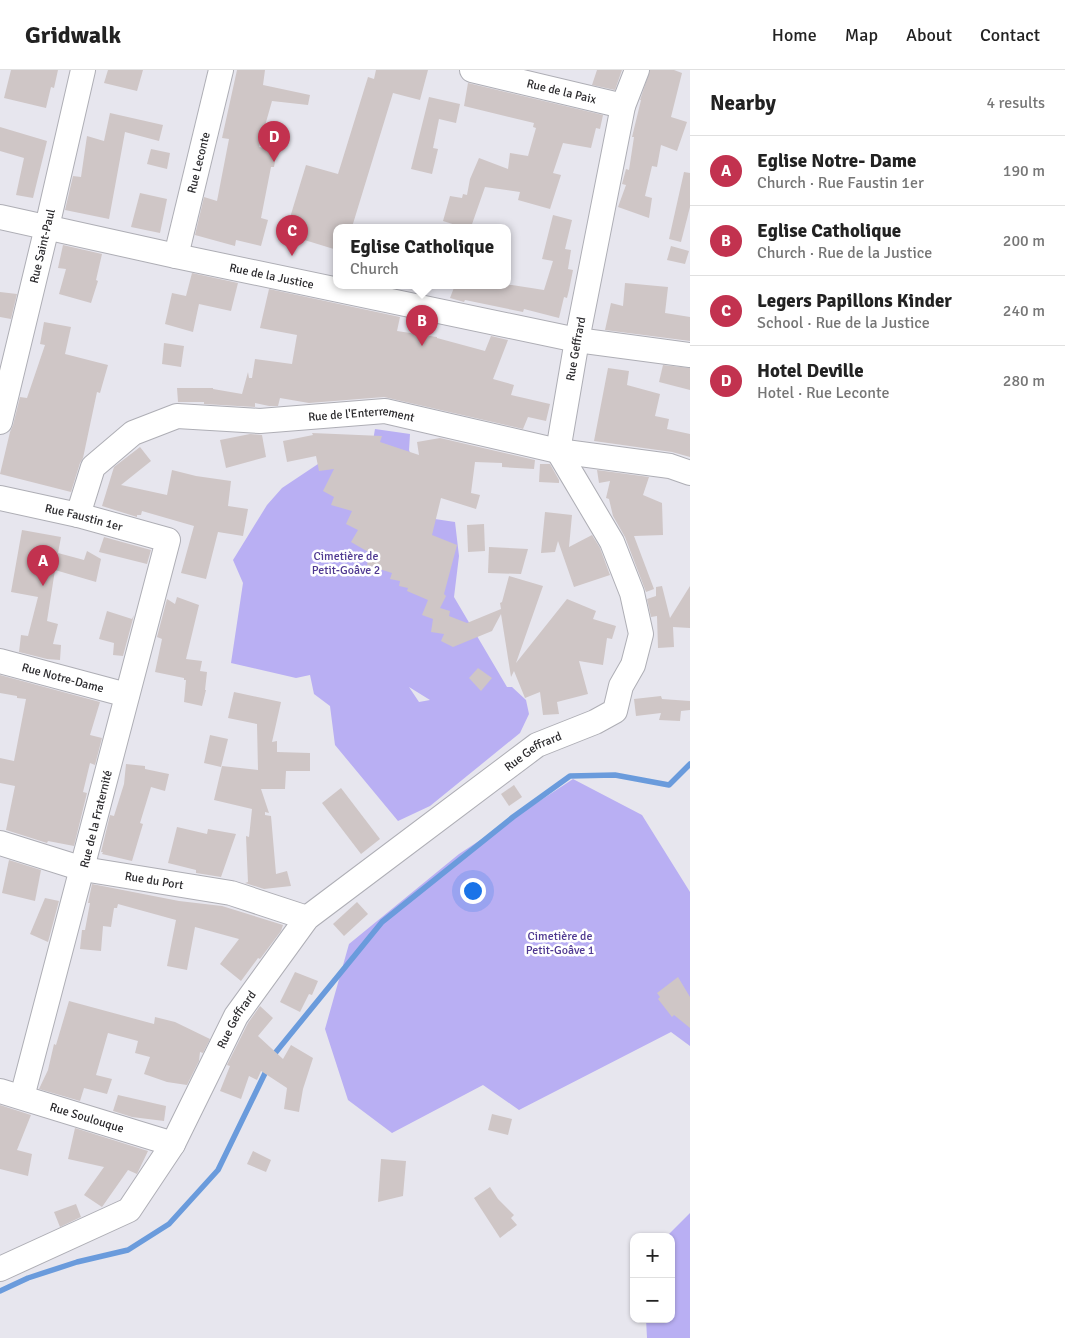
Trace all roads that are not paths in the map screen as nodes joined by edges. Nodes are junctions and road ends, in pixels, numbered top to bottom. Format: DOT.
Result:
graph roads {
  1 [pos="83,70"];
  2 [pos="221,70"];
  3 [pos="472,70"];
  4 [pos="636,70"];
  5 [pos="623,106"];
  6 [pos="0,217"];
  7 [pos="48,227"];
  8 [pos="176,256"];
  9 [pos="333,289"];
  10 [pos="334,289"];
  11 [pos="577,340"];
  12 [pos="690,355"];
  13 [pos="0,422"];
  14 [pos="558,451"];
  15 [pos="690,473"];
  16 [pos="0,498"];
  17 [pos="78,515"];
  18 [pos="168,540"];
  19 [pos="0,662"];
  20 [pos="126,695"];
  21 [pos="0,843"];
  22 [pos="83,869"];
  23 [pos="307,918"];
  24 [pos="11,1094"];
  25 [pos="173,1144"];
  26 [pos="0,1268"];
  1 -- 7 [label="street, Rue Saint-Paul"];
  2 -- 8 [label="street, Rue Leconte"];
  3 -- 5 [label="street, Rue de la Paix"];
  4 -- 5 [label="street, Rue Geffrard"];
  5 -- 11 [label="street, Rue Geffrard"];
  6 -- 7 [label="street, Rue de la Justice"];
  7 -- 8 [label="street, Rue de la Justice"];
  7 -- 13 [label="street, Rue Saint-Paul"];
  8 -- 9 [label="street, Rue de la Justice"];
  10 -- 11 [label="street, Rue de la Justice"];
  11 -- 12 [label="street, Rue de la Justice"];
  11 -- 14 [label="street, Rue Geffrard"];
  14 -- 15 [label="street, Rue de l'Enterrement"];
  14 -- 17 [label="street, Rue de l'Enterrement"];
  14 -- 23 [label="street, Rue Geffrard"];
  16 -- 17 [label="street, Rue Faustin 1er"];
  17 -- 18 [label="street, Rue Faustin 1er"];
  18 -- 20 [label="street, Rue de la Fraternité"];
  19 -- 20 [label="street, Rue Notre-Dame"];
  20 -- 22 [label="street, Rue de la Fraternité"];
  21 -- 22 [label="street, Rue du Port"];
  22 -- 23 [label="street, Rue du Port"];
  22 -- 24 [label="street, Rue de la Fraternité"];
  23 -- 25 [label="street, Rue Geffrard"];
  24 -- 25 [label="street, Rue Soulouque"];
  25 -- 26 [label="street, Rue Geffrard"];
}
